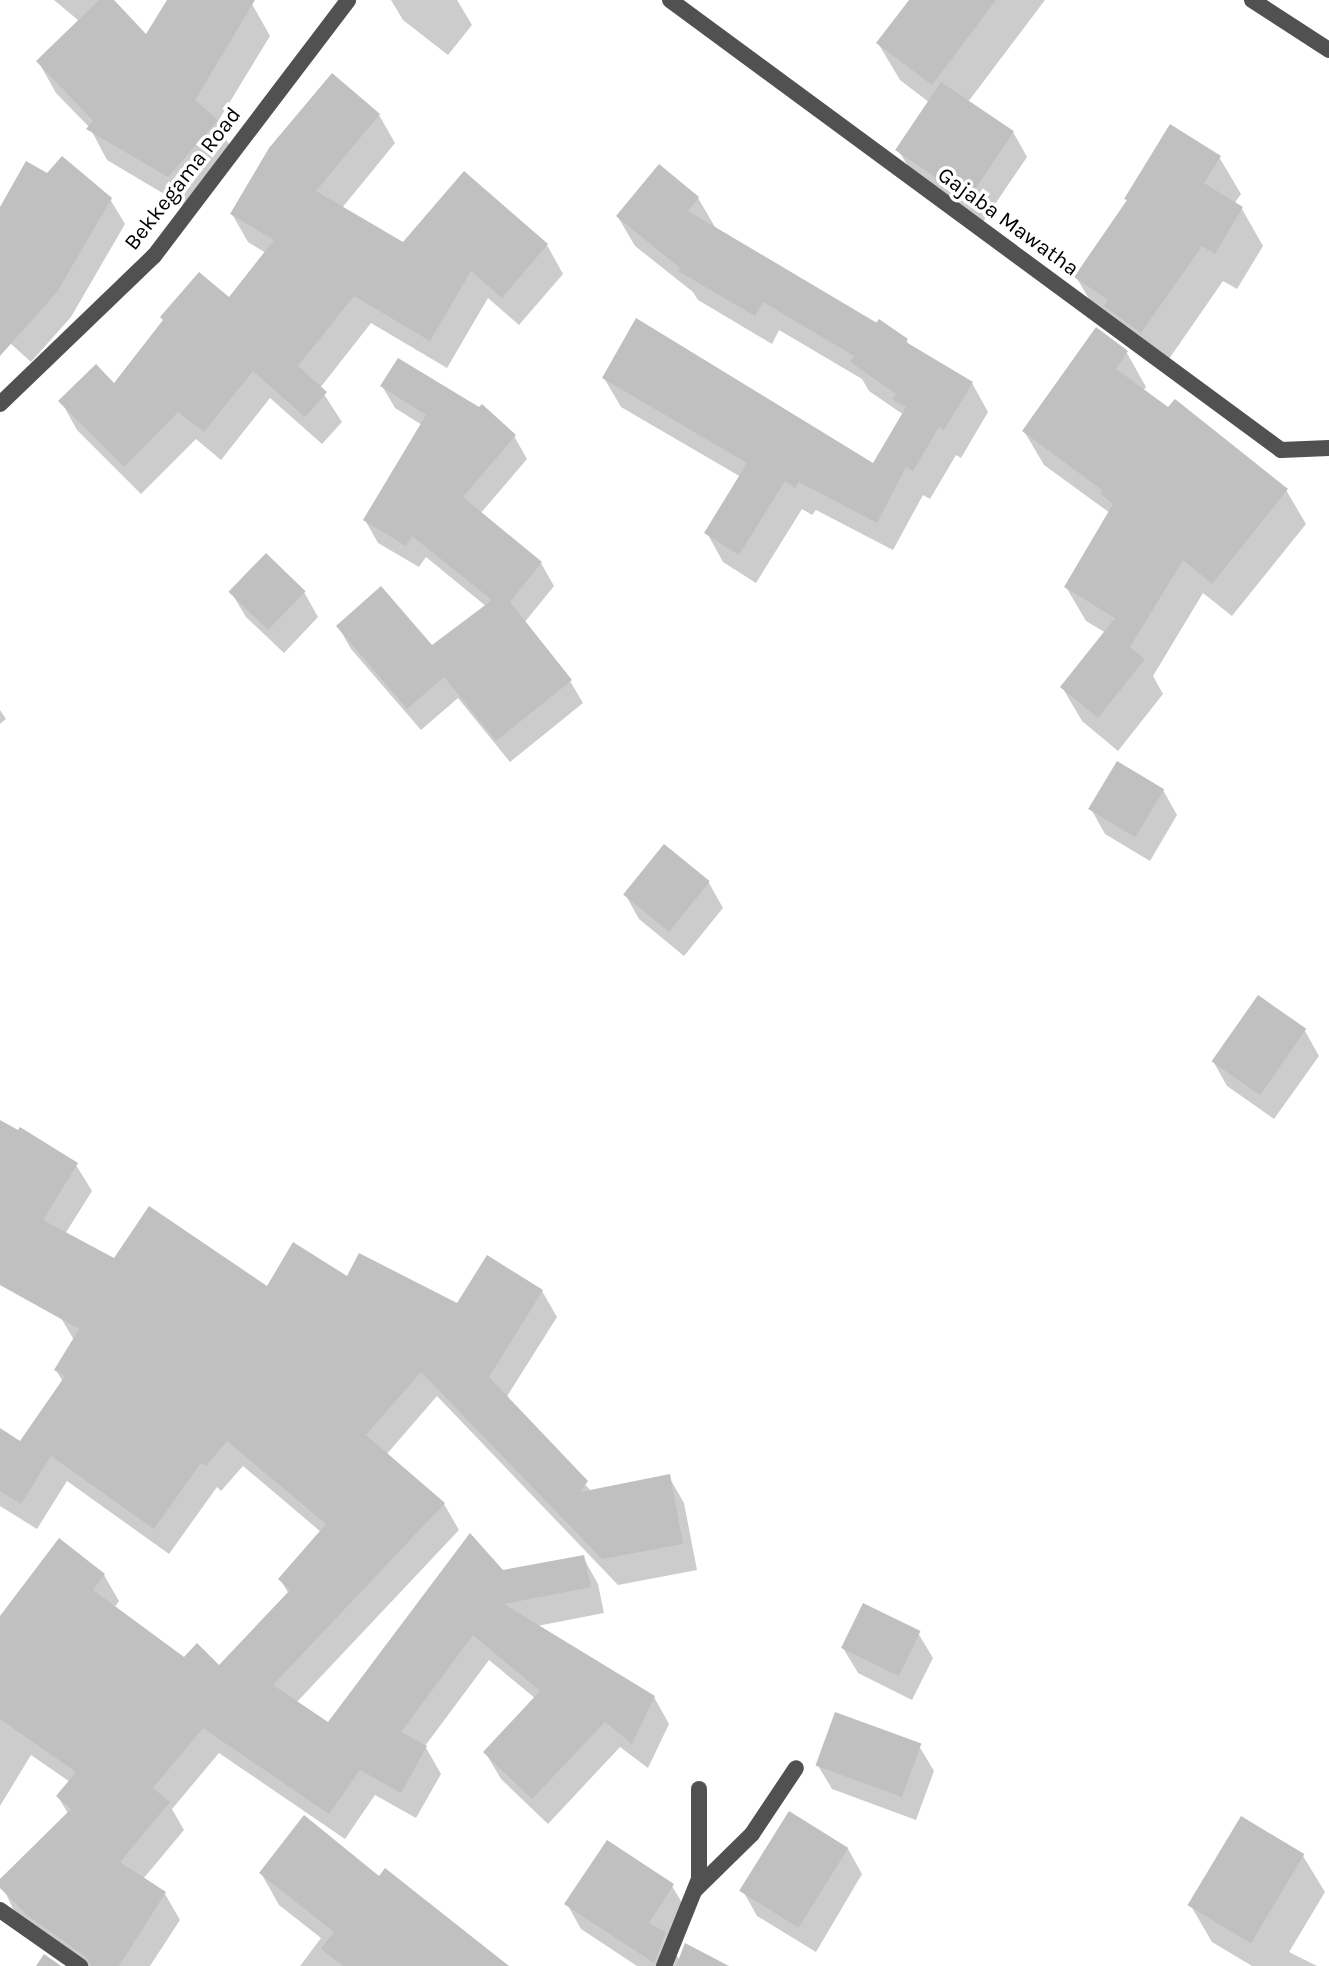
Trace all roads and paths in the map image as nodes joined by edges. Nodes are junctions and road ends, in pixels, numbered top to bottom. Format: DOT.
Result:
graph roads {
  1 [pos="348,0"];
  2 [pos="670,0"];
  3 [pos="1252,0"];
  4 [pos="1329,50"];
  5 [pos="0,404"];
  6 [pos="1329,448"];
  7 [pos="796,1768"];
  8 [pos="699,1789"];
  9 [pos="694,1891"];
  10 [pos="0,1910"];
  11 [pos="80,1966"];
  12 [pos="664,1966"];
  1 -- 5 [label="street, Bekkegama Road"];
  2 -- 6 [label="street, Gajaba Mawatha"];
  3 -- 4 [label="street"];
  7 -- 9 [label="street"];
  8 -- 9 [label="street"];
  9 -- 12 [label="street"];
  10 -- 11 [label="street"];
}
